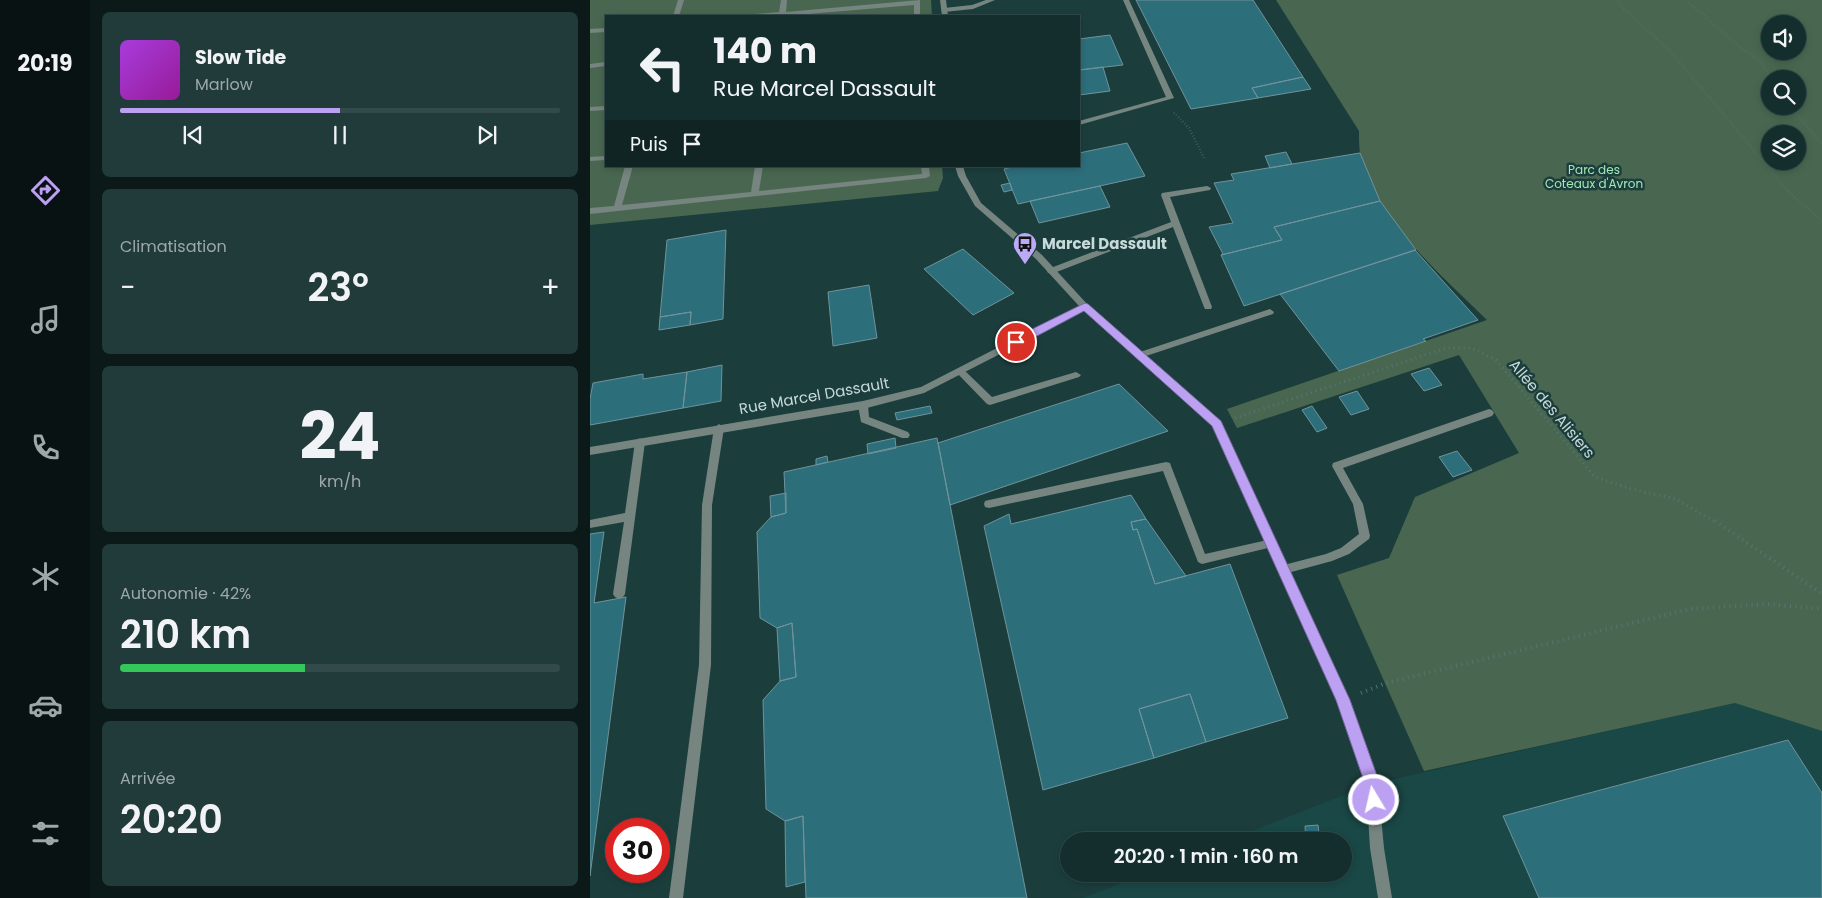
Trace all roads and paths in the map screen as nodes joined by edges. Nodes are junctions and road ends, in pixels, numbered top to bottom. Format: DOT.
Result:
graph roads {
  1 [pos="681,0"];
  2 [pos="784,0"];
  3 [pos="943,0"];
  4 [pos="992,0"];
  5 [pos="1126,0"];
  6 [pos="1615,0"];
  7 [pos="1686,0"];
  8 [pos="917,1"];
  9 [pos="944,13"];
  10 [pos="676,15"];
  11 [pos="782,15"];
  12 [pos="917,15"];
  13 [pos="605,30"];
  14 [pos="590,31"];
  15 [pos="605,64"];
  16 [pos="590,66"];
  17 [pos="1766,70"];
  18 [pos="1162,100"];
  19 [pos="605,108"];
  20 [pos="590,109"];
  21 [pos="1798,115"];
  22 [pos="1080,123"];
  23 [pos="1822,144"];
  24 [pos="605,158"];
  25 [pos="590,159"];
  26 [pos="1205,160"];
  27 [pos="629,167"];
  28 [pos="759,167"];
  29 [pos="925,167"];
  30 [pos="959,167"];
  31 [pos="1207,188"];
  32 [pos="755,194"];
  33 [pos="617,208"];
  34 [pos="590,211"];
  35 [pos="1822,221"];
  36 [pos="1176,223"];
  37 [pos="1051,271"];
  38 [pos="1085,306"];
  39 [pos="1208,307"];
  40 [pos="1270,312"];
  41 [pos="1140,355"];
  42 [pos="960,371"];
  43 [pos="1076,374"];
  44 [pos="864,405"];
  45 [pos="1489,413"];
  46 [pos="1217,424"];
  47 [pos="719,428"];
  48 [pos="904,435"];
  49 [pos="640,442"];
  50 [pos="590,451"];
  51 [pos="989,504"];
  52 [pos="629,517"];
  53 [pos="590,524"];
  54 [pos="1272,543"];
  55 [pos="1284,569"];
  56 [pos="618,594"];
  57 [pos="1822,594"];
  58 [pos="1822,609"];
  59 [pos="1343,700"];
  60 [pos="676,898"];
  61 [pos="1385,898"];
  1 -- 10 [label="street"];
  2 -- 11 [label="street"];
  3 -- 9 [label="street"];
  4 -- 9 [label="street"];
  5 -- 18 [label="street"];
  6 -- 35 [label="path"];
  7 -- 17 [label="path"];
  8 -- 11 [label="street"];
  8 -- 12 [label="street"];
  13 -- 14 [label="street"];
  15 -- 16 [label="street"];
  18 -- 22 [label="street"];
  18 -- 26 [label="path"];
  19 -- 20 [label="street"];
  21 -- 23 [label="path"];
  24 -- 25 [label="street"];
  27 -- 33 [label="street"];
  28 -- 32 [label="street"];
  29 -- 32 [label="street"];
  30 -- 37 [label="street"];
  31 -- 36 [label="street"];
  32 -- 33 [label="street"];
  33 -- 34 [label="street"];
  36 -- 37 [label="street"];
  36 -- 39 [label="street"];
  37 -- 38 [label="street"];
  38 -- 41 [label="street"];
  38 -- 42 [label="street, Rue Marcel Dassault"];
  40 -- 41 [label="street"];
  41 -- 46 [label="street"];
  42 -- 43 [label="street"];
  42 -- 44 [label="street, Rue Marcel Dassault"];
  44 -- 47 [label="street, Rue Marcel Dassault"];
  44 -- 48 [label="street"];
  45 -- 55 [label="street"];
  46 -- 54 [label="street"];
  46 -- 57 [label="path, Allée des Alisiers"];
  47 -- 49 [label="street, Rue Marcel Dassault"];
  47 -- 60 [label="street"];
  49 -- 50 [label="street, Rue Marcel Dassault"];
  49 -- 52 [label="street"];
  51 -- 54 [label="street"];
  52 -- 53 [label="street"];
  52 -- 56 [label="street"];
  54 -- 55 [label="street"];
  55 -- 59 [label="street"];
  58 -- 59 [label="path"];
  59 -- 61 [label="street"];
}
